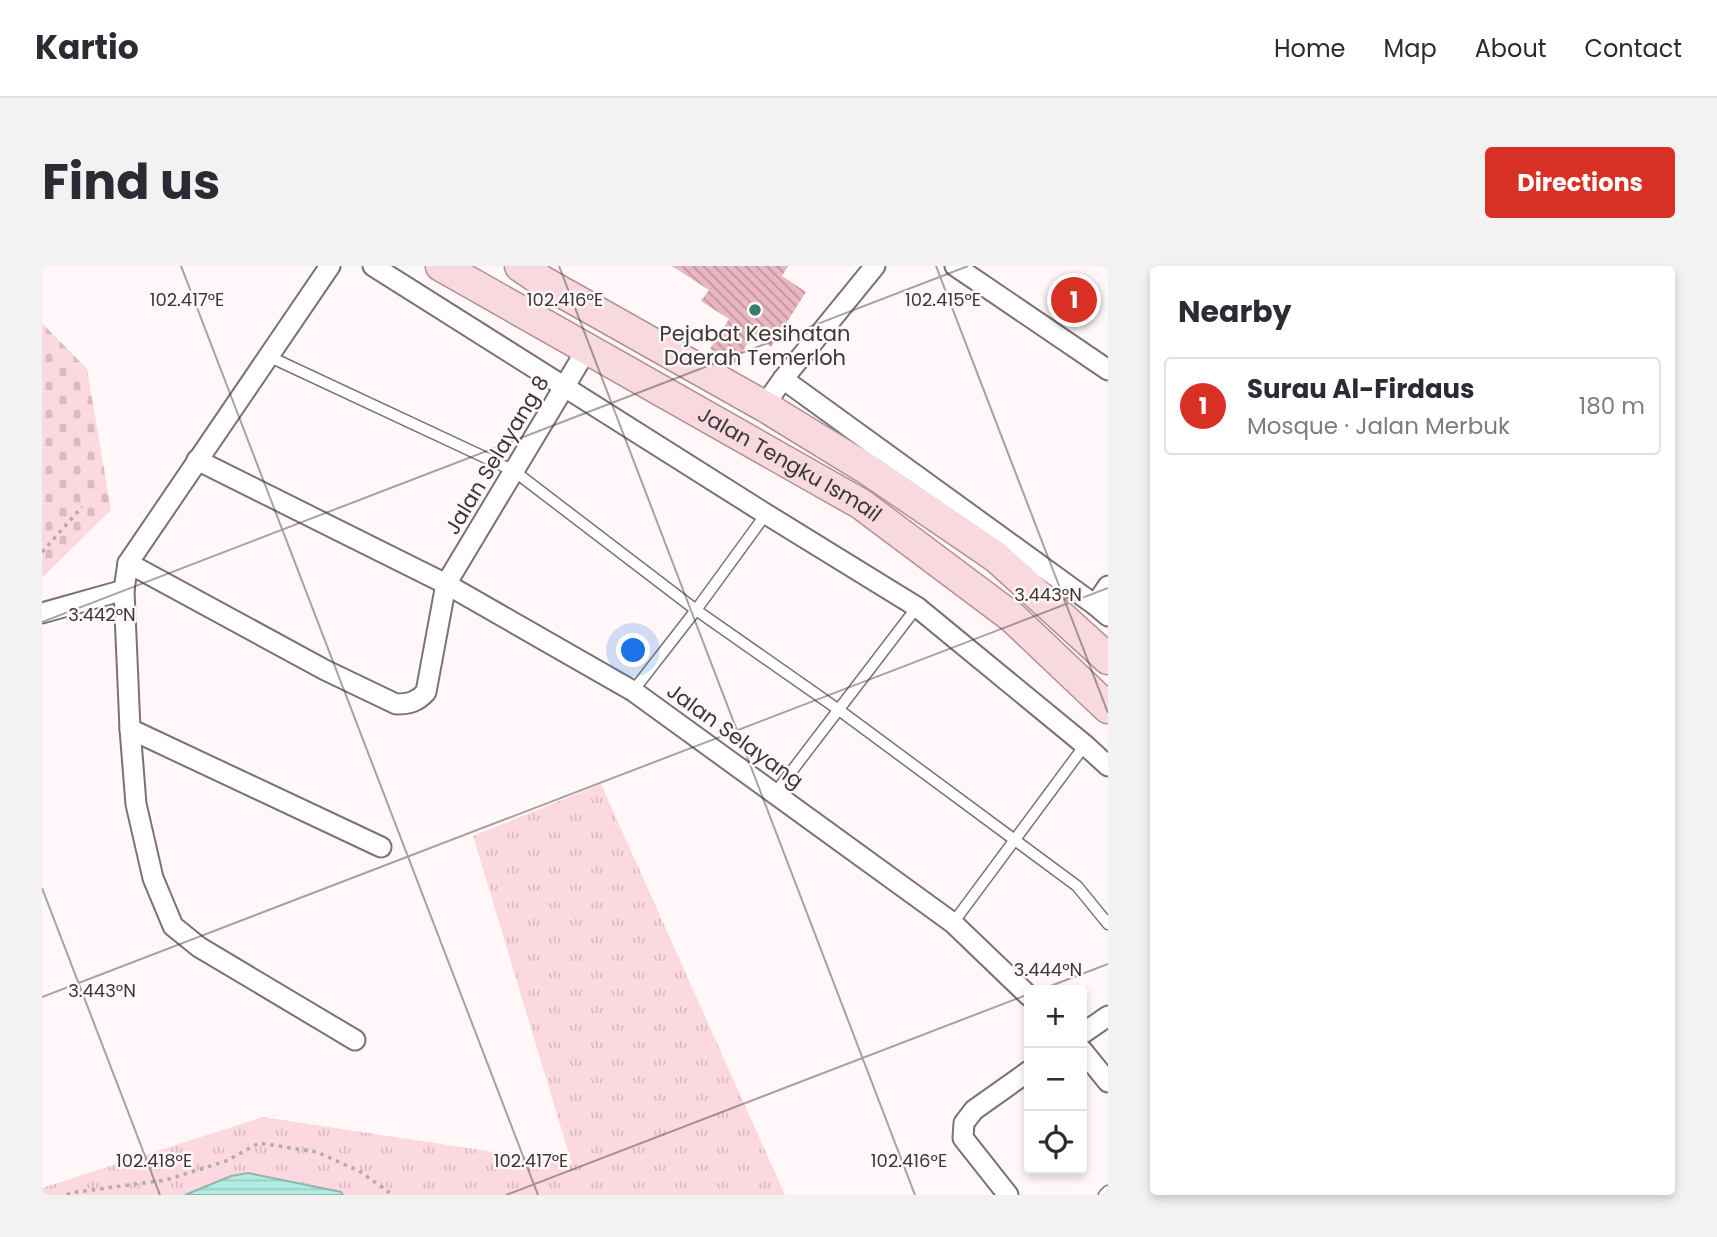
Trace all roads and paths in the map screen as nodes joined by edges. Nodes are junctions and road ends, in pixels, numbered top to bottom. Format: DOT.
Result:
graph roads {
  1 [pos="330,266"];
  2 [pos="373,266"];
  3 [pos="440,266"];
  4 [pos="876,266"];
  5 [pos="955,266"];
  6 [pos="536,273"];
  7 [pos="587,349"];
  8 [pos="268,356"];
  9 [pos="1108,370"];
  10 [pos="783,379"];
  11 [pos="564,386"];
  12 [pos="764,406"];
  13 [pos="197,460"];
  14 [pos="514,471"];
  15 [pos="82,507"];
  16 [pos="765,514"];
  17 [pos="42,552"];
  18 [pos="128,563"];
  19 [pos="446,584"];
  20 [pos="1108,586"];
  21 [pos="124,590"];
  22 [pos="917,607"];
  23 [pos="696,610"];
  24 [pos="1102,610"];
  25 [pos="42,612"];
  26 [pos="1108,659"];
  27 [pos="633,691"];
  28 [pos="1108,708"];
  29 [pos="839,710"];
  30 [pos="130,729"];
  31 [pos="1085,745"];
  32 [pos="1108,766"];
  33 [pos="775,793"];
  34 [pos="1015,840"];
  35 [pos="381,847"];
  36 [pos="953,923"];
  37 [pos="1108,924"];
  38 [pos="1024,991"];
  39 [pos="1108,1016"];
  40 [pos="1087,1031"];
  41 [pos="355,1040"];
  42 [pos="1087,1056"];
  43 [pos="1024,1074"];
  44 [pos="1108,1083"];
  45 [pos="1108,1191"];
  46 [pos="67,1195"];
  47 [pos="394,1195"];
  48 [pos="1008,1195"];
  49 [pos="1104,1195"];
  1 -- 8 [label="street"];
  2 -- 11 [label="street"];
  3 -- 7 [label="main road, Jalan Tengku Ismail"];
  4 -- 10 [label="street"];
  5 -- 9 [label="street"];
  6 -- 12 [label="main road, Jalan Tengku Ismail"];
  7 -- 11 [label="street, Jalan Selayang 8"];
  7 -- 28 [label="main road, Jalan Tengku Ismail"];
  8 -- 13 [label="street"];
  8 -- 14 [label="lane"];
  10 -- 12 [label="street"];
  10 -- 24 [label="street"];
  11 -- 14 [label="street, Jalan Selayang 8"];
  11 -- 16 [label="street"];
  12 -- 26 [label="main road, Jalan Tengku Ismail"];
  13 -- 18 [label="street"];
  13 -- 19 [label="street, Jalan Selayang"];
  14 -- 19 [label="street, Jalan Selayang 8"];
  14 -- 23 [label="lane"];
  15 -- 17 [label="path"];
  16 -- 22 [label="street"];
  16 -- 23 [label="lane"];
  18 -- 19 [label="street"];
  18 -- 21 [label="street"];
  19 -- 27 [label="street, Jalan Selayang"];
  20 -- 24 [label="street"];
  21 -- 25 [label="street"];
  21 -- 30 [label="street"];
  22 -- 29 [label="lane"];
  22 -- 31 [label="street"];
  23 -- 27 [label="lane"];
  23 -- 29 [label="lane"];
  27 -- 33 [label="street, Jalan Selayang"];
  29 -- 33 [label="lane"];
  29 -- 34 [label="lane"];
  30 -- 35 [label="street"];
  30 -- 41 [label="street"];
  31 -- 32 [label="street"];
  31 -- 34 [label="lane"];
  33 -- 36 [label="street, Jalan Selayang"];
  34 -- 36 [label="lane"];
  34 -- 37 [label="lane"];
  36 -- 38 [label="street, Jalan Selayang"];
  39 -- 40 [label="street"];
  42 -- 44 [label="street"];
  43 -- 48 [label="street"];
  45 -- 49 [label="lane"];
  46 -- 47 [label="path"];
}
